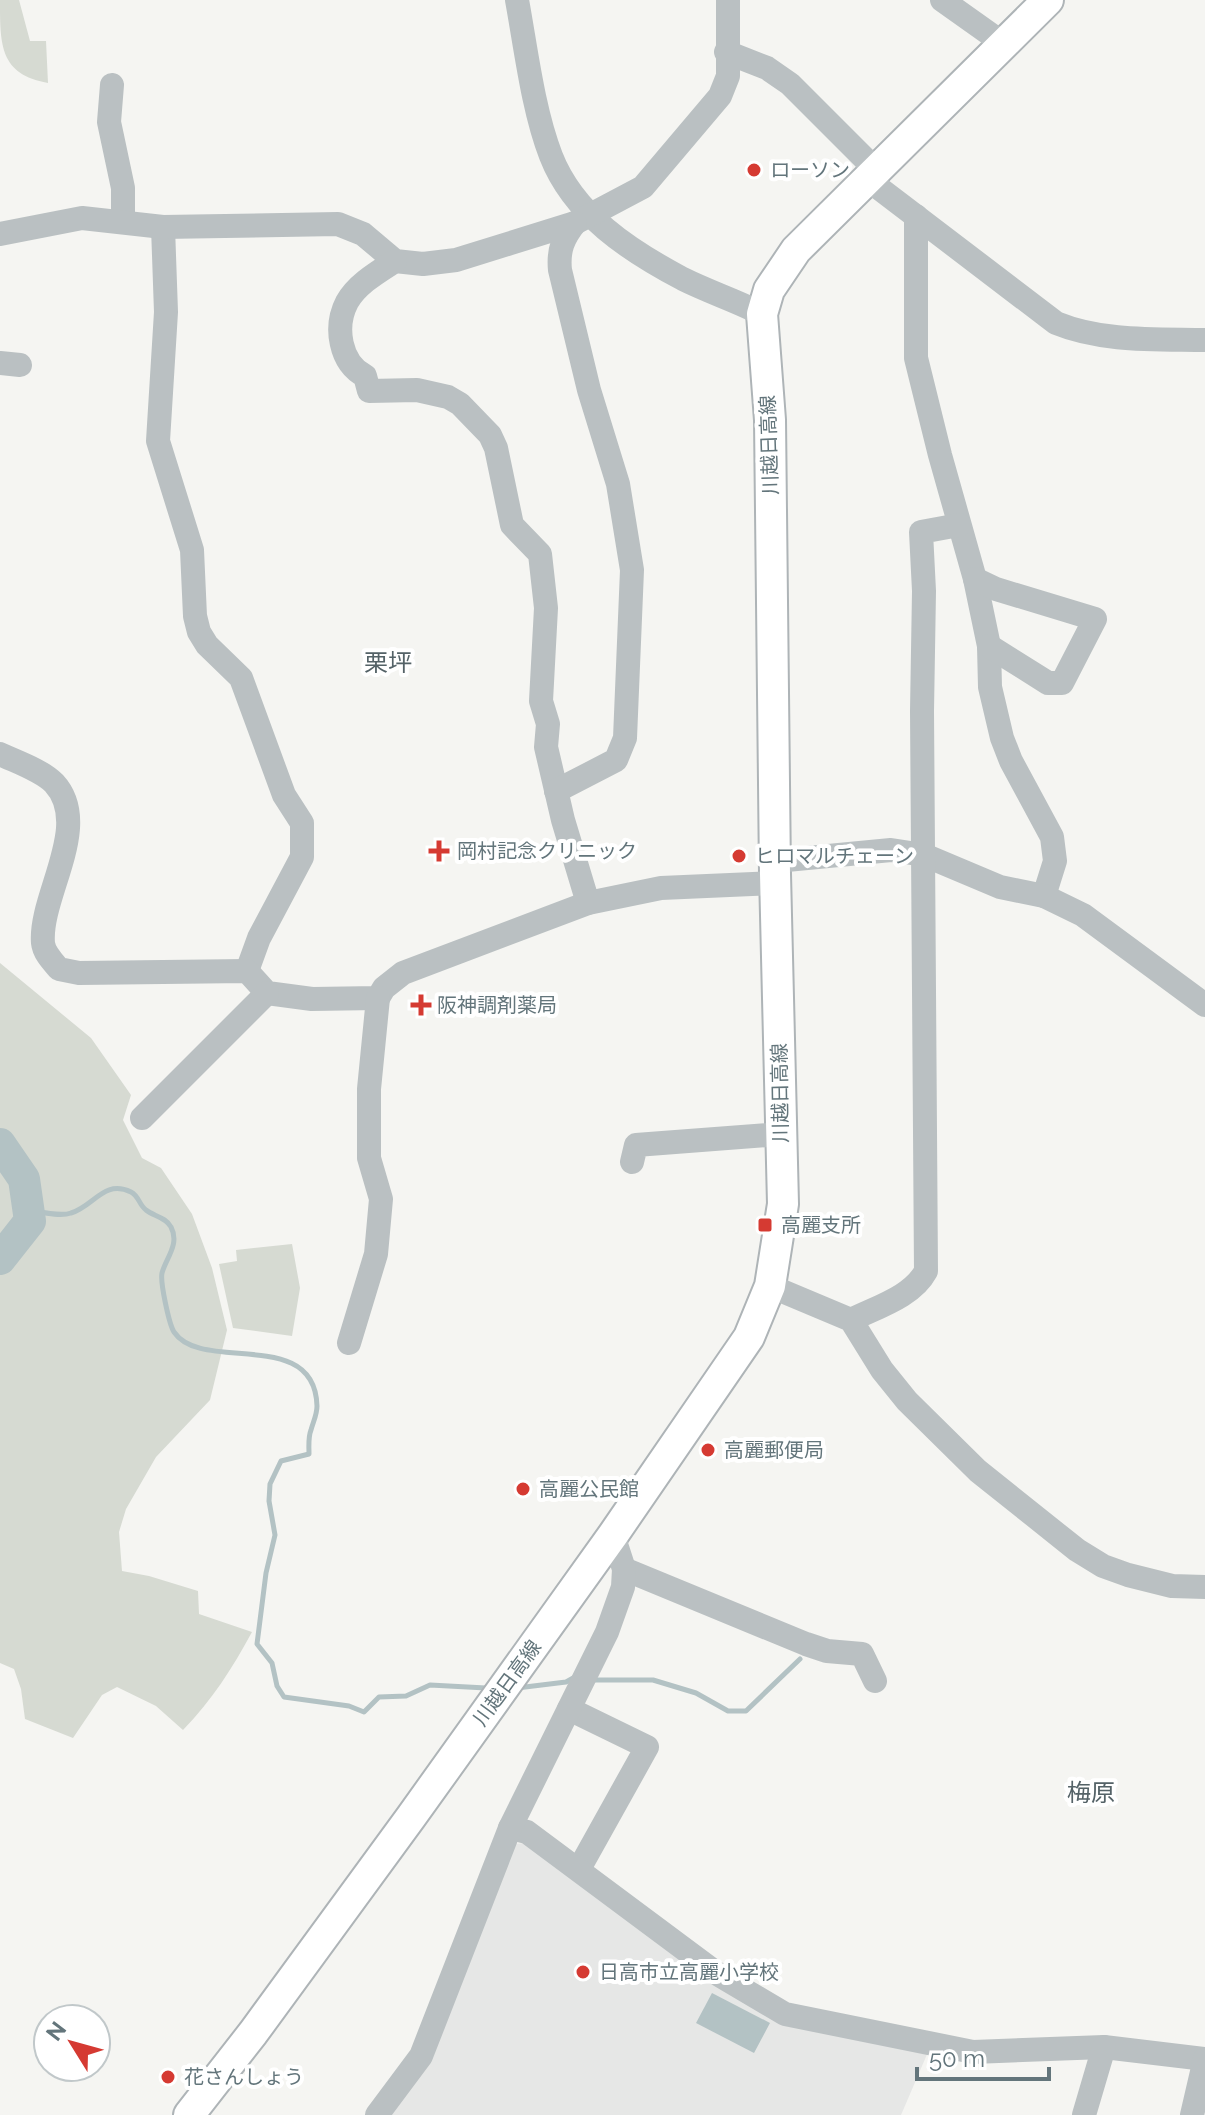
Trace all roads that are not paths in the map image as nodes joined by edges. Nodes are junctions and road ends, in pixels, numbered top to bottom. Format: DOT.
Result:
graph roads {
  1 [pos="517,0"];
  2 [pos="728,0"];
  3 [pos="942,0"];
  4 [pos="1048,0"];
  5 [pos="1004,44"];
  6 [pos="726,52"];
  7 [pos="112,85"];
  8 [pos="871,174"];
  9 [pos="916,216"];
  10 [pos="584,220"];
  11 [pos="123,222"];
  12 [pos="163,227"];
  13 [pos="0,234"];
  14 [pos="395,261"];
  15 [pos="762,314"];
  16 [pos="1205,340"];
  17 [pos="959,525"];
  18 [pos="975,579"];
  19 [pos="989,646"];
  20 [pos="0,754"];
  21 [pos="556,791"];
  22 [pos="924,855"];
  23 [pos="776,872"];
  24 [pos="1044,896"];
  25 [pos="588,903"];
  26 [pos="247,971"];
  27 [pos="267,993"];
  28 [pos="378,998"];
  29 [pos="1205,1005"];
  30 [pos="142,1118"];
  31 [pos="781,1134"];
  32 [pos="632,1162"];
  33 [pos="770,1286"];
  34 [pos="851,1320"];
  35 [pos="349,1343"];
  36 [pos="613,1535"];
  37 [pos="624,1569"];
  38 [pos="1205,1587"];
  39 [pos="875,1681"];
  40 [pos="569,1709"];
  41 [pos="510,1828"];
  42 [pos="579,1869"];
  43 [pos="1104,2047"];
  44 [pos="1205,2059"];
  45 [pos="189,2115"];
  46 [pos="377,2115"];
  47 [pos="1084,2115"];
  48 [pos="1192,2115"];
  1 -- 10 [label="street"];
  2 -- 6 [label="street"];
  3 -- 5 [label="street"];
  4 -- 5 [label="main road, 川越日高線"];
  5 -- 8 [label="main road, 川越日高線"];
  6 -- 8 [label="street"];
  6 -- 10 [label="street"];
  7 -- 11 [label="street"];
  8 -- 9 [label="street"];
  8 -- 15 [label="main road, 川越日高線"];
  9 -- 16 [label="street"];
  9 -- 17 [label="street"];
  10 -- 14 [label="street"];
  10 -- 15 [label="street"];
  10 -- 21 [label="street"];
  11 -- 12 [label="street"];
  11 -- 13 [label="street"];
  12 -- 14 [label="street"];
  12 -- 26 [label="street"];
  14 -- 21 [label="street"];
  15 -- 23 [label="main road, 川越日高線"];
  17 -- 18 [label="street"];
  17 -- 22 [label="street"];
  18 -- 19 [label="street"];
  18 -- 19 [label="street"];
  19 -- 24 [label="street"];
  20 -- 26 [label="street"];
  21 -- 25 [label="street"];
  22 -- 23 [label="street"];
  22 -- 24 [label="street"];
  22 -- 34 [label="street"];
  23 -- 25 [label="street"];
  23 -- 31 [label="main road, 川越日高線"];
  24 -- 29 [label="street"];
  25 -- 28 [label="street"];
  26 -- 27 [label="street"];
  27 -- 28 [label="street"];
  27 -- 30 [label="street"];
  28 -- 35 [label="street"];
  31 -- 32 [label="street"];
  31 -- 33 [label="main road, 川越日高線"];
  33 -- 34 [label="street"];
  33 -- 36 [label="main road, 川越日高線"];
  34 -- 38 [label="street"];
  36 -- 37 [label="street"];
  36 -- 45 [label="main road, 川越日高線"];
  37 -- 39 [label="street"];
  37 -- 40 [label="street"];
  40 -- 41 [label="street"];
  40 -- 42 [label="street"];
  41 -- 42 [label="street"];
  41 -- 46 [label="street"];
  42 -- 43 [label="street"];
  43 -- 44 [label="street"];
  43 -- 47 [label="street"];
  44 -- 48 [label="street"];
}
